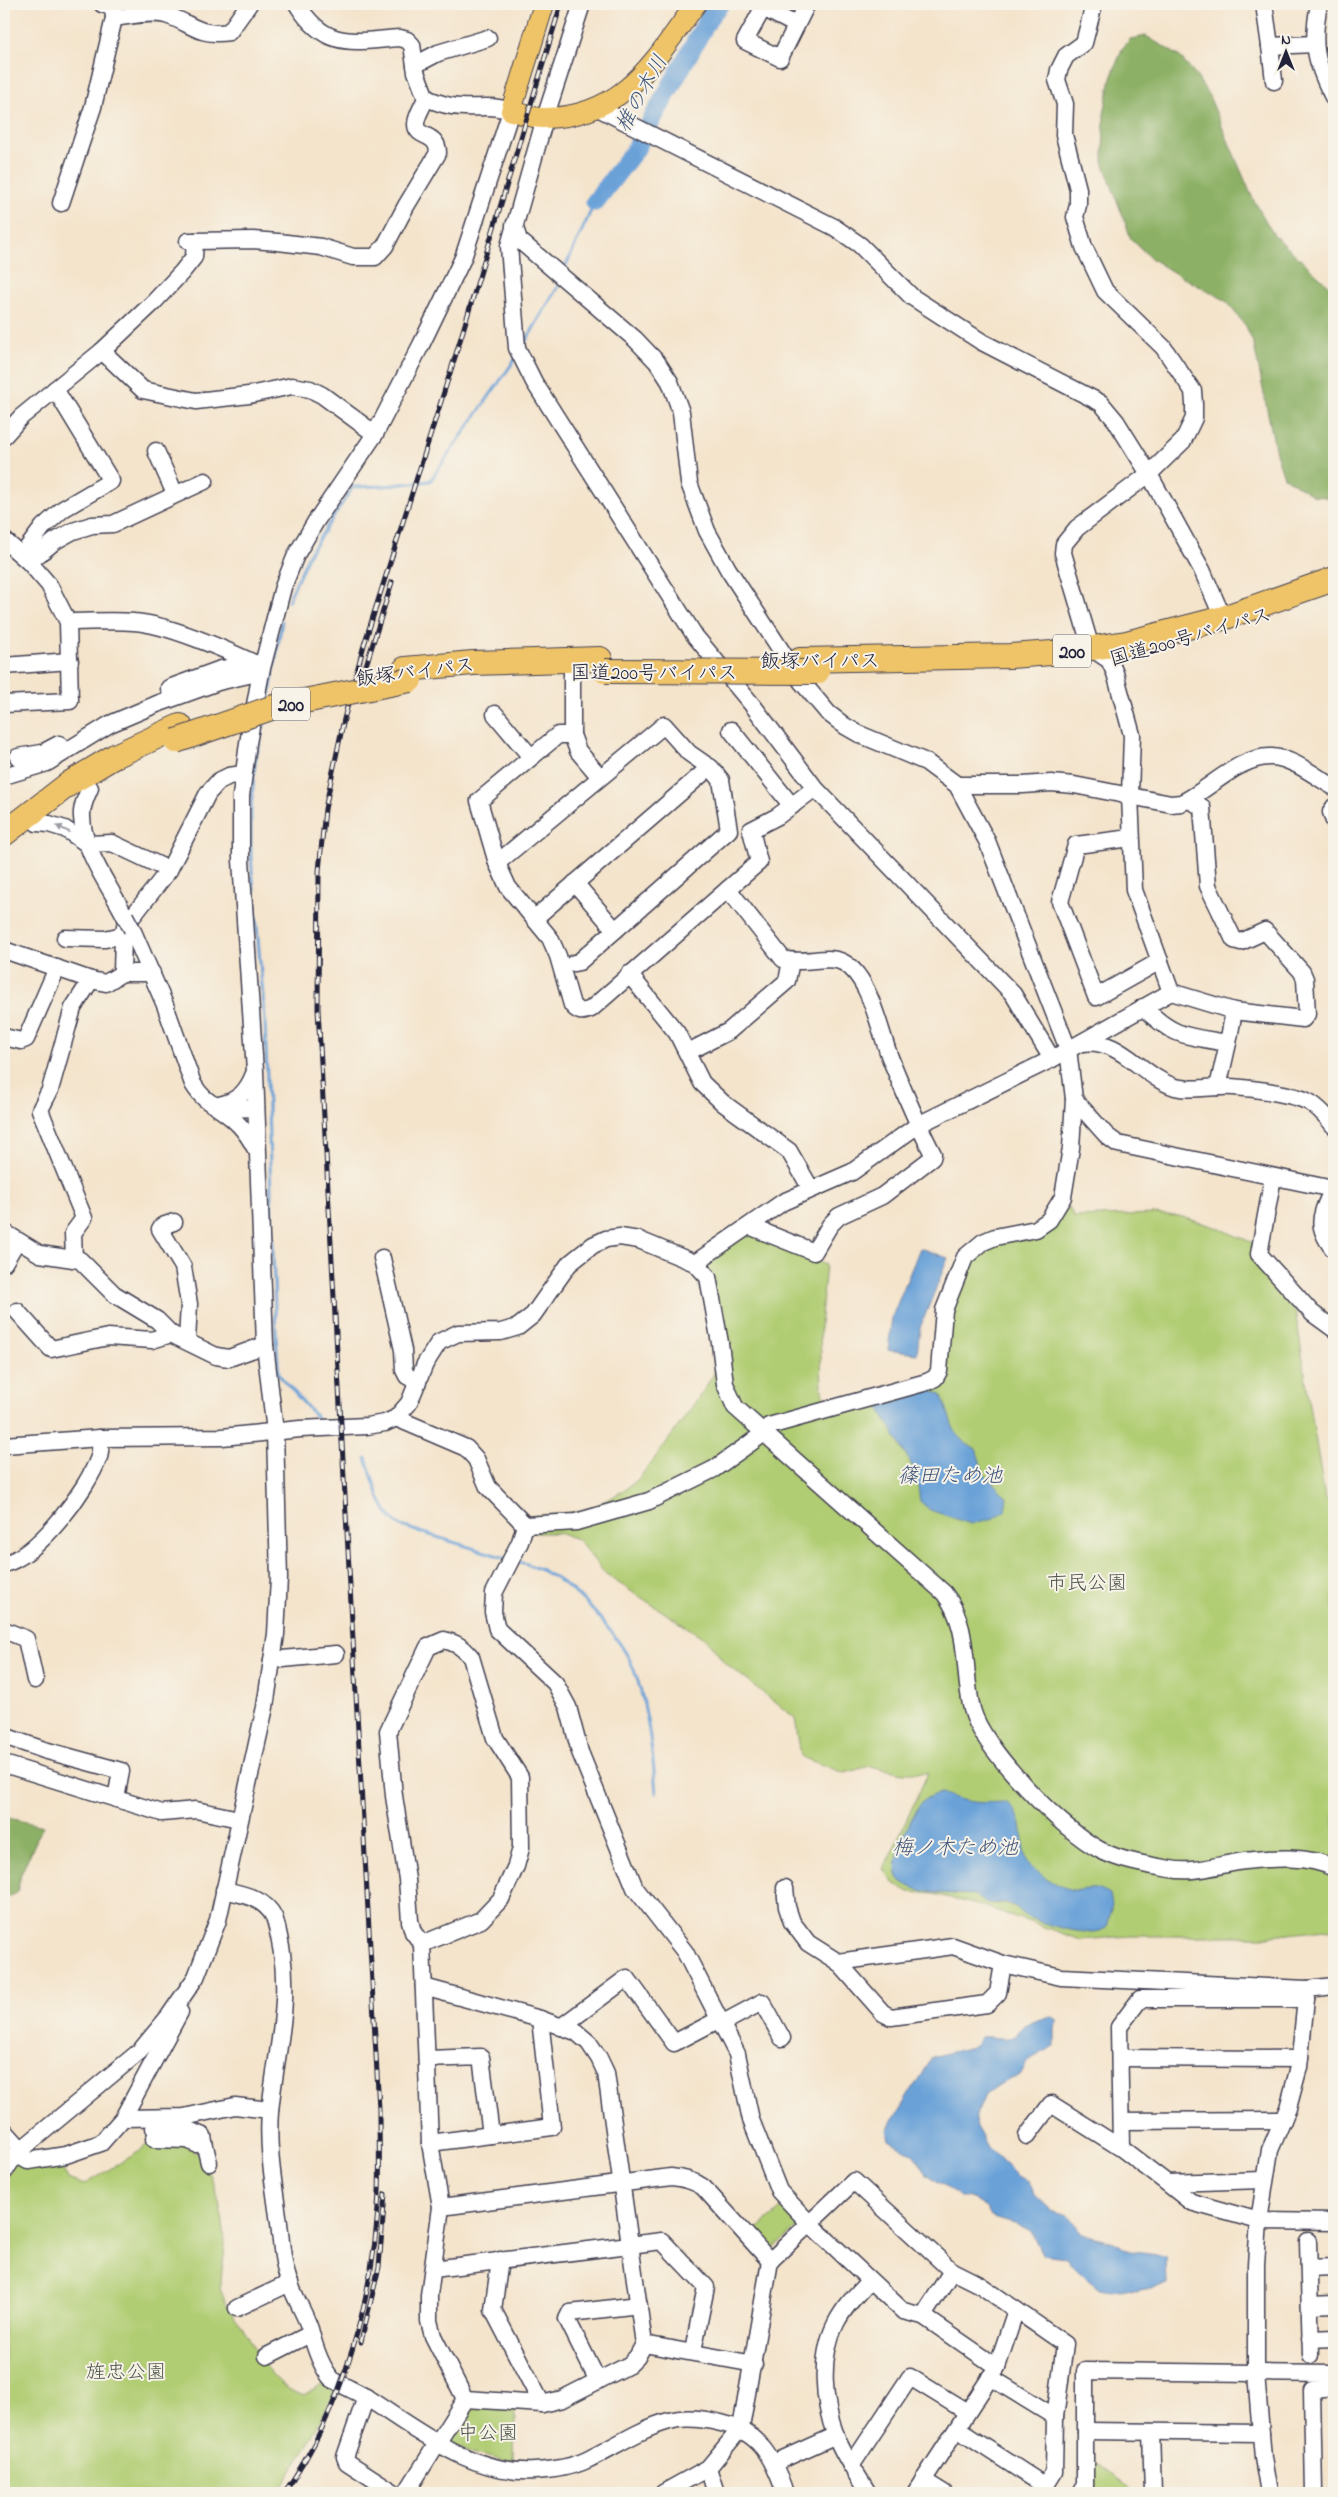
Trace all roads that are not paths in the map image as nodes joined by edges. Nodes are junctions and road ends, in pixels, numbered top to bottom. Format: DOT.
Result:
graph roads {
  1 [pos="102,4"];
  2 [pos="249,4"];
  3 [pos="297,4"];
  4 [pos="544,4"];
  5 [pos="582,4"];
  6 [pos="696,4"];
  7 [pos="806,4"];
  8 [pos="1094,4"];
  9 [pos="1264,4"];
  10 [pos="1319,4"];
  11 [pos="114,18"];
  12 [pos="796,25"];
  13 [pos="488,38"];
  14 [pos="1315,44"];
  15 [pos="1270,46"];
  16 [pos="415,65"];
  17 [pos="1274,80"];
  18 [pos="426,98"];
  19 [pos="1334,99"];
  20 [pos="596,107"];
  21 [pos="512,111"];
  22 [pos="545,118"];
  23 [pos="61,204"];
  24 [pos="514,225"];
  25 [pos="102,351"];
  26 [pos="55,389"];
  27 [pos="375,434"];
  28 [pos="4,436"];
  29 [pos="156,451"];
  30 [pos="1149,474"];
  31 [pos="205,481"];
  32 [pos="176,494"];
  33 [pos="4,540"];
  34 [pos="26,558"];
  35 [pos="1334,579"];
  36 [pos="1334,592"];
  37 [pos="1223,618"];
  38 [pos="68,622"];
  39 [pos="1100,654"];
  40 [pos="70,661"];
  41 [pos="603,665"];
  42 [pos="4,666"];
  43 [pos="259,667"];
  44 [pos="572,672"];
  45 [pos="408,675"];
  46 [pos="4,704"];
  47 [pos="495,714"];
  48 [pos="731,730"];
  49 [pos="178,733"];
  50 [pos="572,735"];
  51 [pos="18,758"];
  52 [pos="531,758"];
  53 [pos="755,760"];
  54 [pos="710,767"];
  55 [pos="740,768"];
  56 [pos="243,774"];
  57 [pos="4,776"];
  58 [pos="600,777"];
  59 [pos="957,785"];
  60 [pos="1334,787"];
  61 [pos="90,788"];
  62 [pos="815,788"];
  63 [pos="1130,795"];
  64 [pos="1189,800"];
  65 [pos="792,806"];
  66 [pos="1334,807"];
  67 [pos="1334,821"];
  68 [pos="37,823"];
  69 [pos="4,834"];
  70 [pos="1131,838"];
  71 [pos="87,844"];
  72 [pos="4,850"];
  73 [pos="497,863"];
  74 [pos="169,870"];
  75 [pos="575,883"];
  76 [pos="728,889"];
  77 [pos="535,918"];
  78 [pos="126,927"];
  79 [pos="615,930"];
  80 [pos="65,938"];
  81 [pos="4,950"];
  82 [pos="791,961"];
  83 [pos="1160,961"];
  84 [pos="574,963"];
  85 [pos="58,968"];
  86 [pos="122,973"];
  87 [pos="152,973"];
  88 [pos="629,974"];
  89 [pos="91,980"];
  90 [pos="1171,992"];
  91 [pos="1143,1007"];
  92 [pos="1234,1012"];
  93 [pos="4,1037"];
  94 [pos="1228,1043"];
  95 [pos="1073,1046"];
  96 [pos="688,1052"];
  97 [pos="1052,1059"];
  98 [pos="255,1071"];
  99 [pos="1218,1087"];
  100 [pos="1074,1099"];
  101 [pos="214,1106"];
  102 [pos="256,1108"];
  103 [pos="918,1125"];
  104 [pos="1334,1126"];
  105 [pos="258,1155"];
  106 [pos="1273,1177"];
  107 [pos="1334,1188"];
  108 [pos="811,1189"];
  109 [pos="174,1222"];
  110 [pos="748,1226"];
  111 [pos="10,1236"];
  112 [pos="1334,1250"];
  113 [pos="382,1258"];
  114 [pos="74,1259"];
  115 [pos="4,1263"];
  116 [pos="696,1263"];
  117 [pos="17,1311"];
  118 [pos="1334,1329"];
  119 [pos="171,1334"];
  120 [pos="187,1341"];
  121 [pos="265,1345"];
  122 [pos="418,1382"];
  123 [pos="396,1418"];
  124 [pos="275,1432"];
  125 [pos="763,1434"];
  126 [pos="100,1438"];
  127 [pos="4,1445"];
  128 [pos="525,1525"];
  129 [pos="4,1564"];
  130 [pos="4,1630"];
  131 [pos="336,1654"];
  132 [pos="272,1660"];
  133 [pos="35,1680"];
  134 [pos="4,1736"];
  135 [pos="4,1764"];
  136 [pos="116,1799"];
  137 [pos="239,1818"];
  138 [pos="1334,1868"];
  139 [pos="785,1888"];
  140 [pos="224,1890"];
  141 [pos="422,1944"];
  142 [pos="838,1962"];
  143 [pos="1003,1964"];
  144 [pos="196,1977"];
  145 [pos="1334,1986"];
  146 [pos="424,1988"];
  147 [pos="1306,1994"];
  148 [pos="540,2019"];
  149 [pos="720,2022"];
  150 [pos="561,2027"];
  151 [pos="782,2038"];
  152 [pos="1120,2058"];
  153 [pos="427,2059"];
  154 [pos="1300,2059"];
  155 [pos="270,2110"];
  156 [pos="126,2118"];
  157 [pos="1283,2120"];
  158 [pos="1121,2121"];
  159 [pos="4,2130"];
  160 [pos="491,2135"];
  161 [pos="1027,2136"];
  162 [pos="154,2139"];
  163 [pos="204,2142"];
  164 [pos="430,2143"];
  165 [pos="1121,2148"];
  166 [pos="18,2151"];
  167 [pos="209,2163"];
  168 [pos="4,2172"];
  169 [pos="1264,2180"];
  170 [pos="622,2182"];
  171 [pos="1167,2183"];
  172 [pos="440,2207"];
  173 [pos="1259,2221"];
  174 [pos="1334,2222"];
  175 [pos="810,2224"];
  176 [pos="1308,2241"];
  177 [pos="631,2244"];
  178 [pos="500,2260"];
  179 [pos="770,2261"];
  180 [pos="1334,2267"];
  181 [pos="1309,2268"];
  182 [pos="432,2269"];
  183 [pos="952,2271"];
  184 [pos="869,2281"];
  185 [pos="290,2283"];
  186 [pos="639,2304"];
  187 [pos="1310,2304"];
  188 [pos="1334,2304"];
  189 [pos="237,2308"];
  190 [pos="1016,2310"];
  191 [pos="923,2316"];
  192 [pos="310,2332"];
  193 [pos="1334,2338"];
  194 [pos="1310,2339"];
  195 [pos="644,2344"];
  196 [pos="693,2351"];
  197 [pos="1311,2355"];
  198 [pos="267,2356"];
  199 [pos="754,2364"];
  200 [pos="994,2372"];
  201 [pos="1256,2374"];
  202 [pos="1334,2374"];
  203 [pos="598,2381"];
  204 [pos="1334,2388"];
  205 [pos="366,2397"];
  206 [pos="465,2400"];
  207 [pos="542,2404"];
  208 [pos="967,2412"];
  209 [pos="1055,2417"];
  210 [pos="740,2428"];
  211 [pos="957,2429"];
  212 [pos="1085,2431"];
  213 [pos="1151,2432"];
  214 [pos="1261,2433"];
  215 [pos="836,2435"];
  216 [pos="436,2443"];
  217 [pos="774,2463"];
  218 [pos="851,2466"];
  219 [pos="708,2468"];
  220 [pos="919,2487"];
  221 [pos="1043,2490"];
  222 [pos="1087,2491"];
  223 [pos="395,2493"];
  224 [pos="406,2493"];
  225 [pos="663,2493"];
  226 [pos="716,2493"];
  227 [pos="785,2493"];
  228 [pos="868,2493"];
  229 [pos="944,2493"];
  230 [pos="1153,2493"];
  231 [pos="1269,2493"];
  232 [pos="1314,2493"];
  1 -- 11 [label="street"];
  2 -- 11 [label="street"];
  3 -- 16 [label="street"];
  4 -- 21 [label="main road"];
  5 -- 22 [label="street"];
  6 -- 20 [label="main road"];
  7 -- 12 [label="street"];
  8 -- 30 [label="street"];
  9 -- 15 [label="street"];
  10 -- 14 [label="street"];
  11 -- 23 [label="street"];
  13 -- 16 [label="street"];
  14 -- 15 [label="street"];
  14 -- 19 [label="street"];
  15 -- 17 [label="street"];
  16 -- 18 [label="street"];
  18 -- 21 [label="street"];
  18 -- 25 [label="street"];
  20 -- 22 [label="main road"];
  20 -- 30 [label="street"];
  21 -- 22 [label="main road"];
  21 -- 27 [label="street"];
  22 -- 24 [label="street"];
  24 -- 59 [label="street"];
  24 -- 62 [label="street"];
  25 -- 26 [label="street"];
  25 -- 27 [label="street"];
  26 -- 28 [label="street"];
  26 -- 34 [label="street"];
  27 -- 43 [label="street"];
  29 -- 32 [label="street"];
  30 -- 37 [label="street"];
  30 -- 39 [label="street"];
  31 -- 32 [label="street"];
  32 -- 34 [label="street"];
  33 -- 34 [label="street"];
  34 -- 38 [label="street"];
  35 -- 37 [label="highway, 200"];
  36 -- 39 [label="highway, 国道200号バイパス / 200"];
  37 -- 39 [label="highway, 200"];
  38 -- 40 [label="street"];
  38 -- 43 [label="street"];
  39 -- 41 [label="highway, 国道200号バイパス / 200, bridge"];
  39 -- 63 [label="street"];
  40 -- 42 [label="street"];
  40 -- 46 [label="street"];
  41 -- 44 [label="highway, 国道200号バイパス / 200"];
  41 -- 45 [label="highway, 飯塚バイパス / 200"];
  43 -- 51 [label="street"];
  43 -- 56 [label="street"];
  43 -- 57 [label="street"];
  44 -- 45 [label="highway, 国道200号バイパス / 200"];
  44 -- 50 [label="street"];
  45 -- 49 [label="highway, 国道200号バイパス / 200, bridge"];
  47 -- 52 [label="street"];
  48 -- 53 [label="street"];
  49 -- 61 [label="highway, 国道200号バイパス / 200"];
  49 -- 69 [label="highway, 200"];
  50 -- 52 [label="street"];
  50 -- 58 [label="street"];
  52 -- 73 [label="street"];
  53 -- 55 [label="street"];
  53 -- 65 [label="street"];
  54 -- 58 [label="street"];
  54 -- 75 [label="street"];
  54 -- 79 [label="street"];
  56 -- 74 [label="street"];
  56 -- 98 [label="street"];
  58 -- 73 [label="street"];
  59 -- 63 [label="street"];
  59 -- 95 [label="street"];
  60 -- 64 [label="street"];
  61 -- 68 [label="highway, 国道200号バイパス / 200"];
  61 -- 71 [label="street"];
  62 -- 65 [label="street"];
  62 -- 97 [label="street"];
  63 -- 64 [label="street"];
  63 -- 70 [label="street"];
  64 -- 92 [label="street"];
  65 -- 76 [label="street"];
  66 -- 67 [label="street"];
  71 -- 68 [label="street, one-way"];
  68 -- 72 [label="highway, 国道200号バイパス / 200"];
  70 -- 83 [label="street"];
  70 -- 83 [label="street"];
  71 -- 74 [label="street"];
  71 -- 78 [label="street"];
  73 -- 77 [label="street"];
  74 -- 78 [label="street"];
  75 -- 77 [label="street"];
  75 -- 79 [label="street"];
  76 -- 82 [label="street"];
  76 -- 88 [label="street"];
  77 -- 88 [label="street"];
  78 -- 80 [label="street"];
  78 -- 86 [label="street"];
  78 -- 87 [label="street"];
  79 -- 84 [label="street"];
  81 -- 85 [label="street"];
  82 -- 96 [label="street"];
  82 -- 103 [label="street"];
  83 -- 90 [label="street"];
  85 -- 89 [label="street"];
  85 -- 93 [label="street"];
  86 -- 87 [label="street"];
  86 -- 89 [label="street"];
  87 -- 101 [label="street"];
  88 -- 96 [label="street"];
  89 -- 114 [label="street"];
  90 -- 91 [label="street"];
  90 -- 92 [label="street"];
  91 -- 94 [label="street"];
  91 -- 95 [label="street"];
  92 -- 94 [label="street"];
  94 -- 99 [label="street"];
  95 -- 97 [label="street"];
  95 -- 99 [label="street"];
  95 -- 100 [label="street"];
  96 -- 108 [label="street"];
  97 -- 103 [label="street"];
  98 -- 101 [label="street"];
  98 -- 102 [label="street"];
  99 -- 104 [label="street"];
  100 -- 106 [label="street"];
  100 -- 125 [label="street"];
  101 -- 102 [label="street"];
  101 -- 105 [label="street"];
  102 -- 105 [label="street"];
  103 -- 108 [label="street"];
  103 -- 110 [label="street"];
  105 -- 121 [label="street"];
  106 -- 107 [label="street"];
  106 -- 118 [label="street"];
  107 -- 112 [label="street"];
  108 -- 110 [label="street"];
  109 -- 120 [label="street"];
  110 -- 116 [label="street"];
  111 -- 114 [label="street"];
  111 -- 115 [label="street"];
  113 -- 122 [label="street"];
  114 -- 119 [label="street"];
  116 -- 122 [label="street"];
  116 -- 125 [label="street"];
  117 -- 119 [label="street"];
  119 -- 120 [label="street"];
  120 -- 121 [label="street"];
  121 -- 124 [label="street"];
  122 -- 123 [label="street"];
  123 -- 124 [label="street"];
  123 -- 128 [label="street"];
  124 -- 126 [label="street"];
  124 -- 132 [label="street"];
  125 -- 128 [label="street"];
  125 -- 138 [label="street"];
  126 -- 127 [label="street"];
  126 -- 129 [label="street"];
  128 -- 149 [label="street"];
  130 -- 133 [label="street"];
  131 -- 132 [label="street"];
  132 -- 137 [label="street"];
  134 -- 136 [label="street"];
  135 -- 136 [label="street"];
  136 -- 137 [label="street"];
  137 -- 140 [label="street"];
  139 -- 142 [label="street"];
  140 -- 144 [label="street"];
  140 -- 155 [label="street"];
  141 -- 141 [label="street"];
  141 -- 146 [label="street"];
  142 -- 143 [label="street"];
  142 -- 143 [label="street"];
  143 -- 147 [label="street"];
  144 -- 156 [label="street"];
  144 -- 166 [label="street"];
  145 -- 147 [label="street"];
  146 -- 148 [label="street"];
  146 -- 153 [label="street"];
  147 -- 152 [label="street"];
  147 -- 154 [label="street"];
  148 -- 150 [label="street"];
  148 -- 160 [label="street"];
  149 -- 150 [label="street"];
  149 -- 151 [label="street"];
  149 -- 175 [label="street"];
  150 -- 170 [label="street"];
  152 -- 154 [label="street"];
  152 -- 158 [label="street"];
  153 -- 160 [label="street"];
  153 -- 164 [label="street"];
  154 -- 157 [label="street"];
  155 -- 156 [label="street"];
  155 -- 185 [label="street"];
  156 -- 163 [label="street"];
  156 -- 166 [label="street"];
  157 -- 158 [label="street"];
  157 -- 169 [label="street"];
  158 -- 165 [label="street"];
  159 -- 166 [label="street"];
  160 -- 164 [label="street"];
  161 -- 165 [label="street"];
  162 -- 163 [label="street"];
  163 -- 167 [label="street"];
  164 -- 172 [label="street"];
  165 -- 171 [label="street"];
  166 -- 168 [label="street"];
  169 -- 171 [label="street"];
  169 -- 173 [label="street"];
  170 -- 172 [label="street"];
  170 -- 177 [label="street"];
  170 -- 179 [label="street"];
  171 -- 173 [label="street"];
  172 -- 182 [label="street"];
  173 -- 174 [label="street"];
  173 -- 201 [label="street"];
  175 -- 179 [label="street"];
  175 -- 183 [label="street"];
  175 -- 184 [label="street"];
  176 -- 181 [label="street"];
  177 -- 178 [label="street"];
  177 -- 186 [label="street"];
  177 -- 196 [label="street"];
  178 -- 182 [label="street"];
  178 -- 207 [label="street"];
  179 -- 199 [label="street"];
  180 -- 181 [label="street"];
  181 -- 187 [label="street"];
  182 -- 206 [label="street"];
  183 -- 190 [label="street"];
  183 -- 191 [label="street"];
  184 -- 191 [label="street"];
  184 -- 215 [label="street"];
  185 -- 189 [label="street"];
  185 -- 192 [label="street"];
  186 -- 195 [label="street"];
  186 -- 203 [label="street"];
  187 -- 188 [label="street"];
  187 -- 194 [label="street"];
  190 -- 200 [label="street"];
  190 -- 209 [label="street"];
  191 -- 200 [label="street"];
  192 -- 198 [label="street"];
  192 -- 205 [label="street"];
  193 -- 194 [label="street"];
  194 -- 197 [label="street"];
  195 -- 196 [label="street"];
  195 -- 203 [label="street"];
  196 -- 199 [label="street"];
  199 -- 210 [label="street"];
  200 -- 208 [label="street"];
  200 -- 209 [label="street"];
  201 -- 202 [label="street"];
  201 -- 212 [label="street"];
  201 -- 214 [label="street"];
  203 -- 207 [label="street"];
  204 -- 232 [label="street"];
  205 -- 216 [label="street"];
  205 -- 223 [label="street"];
  206 -- 207 [label="street"];
  206 -- 216 [label="street"];
  208 -- 211 [label="street"];
  208 -- 218 [label="street"];
  209 -- 221 [label="street"];
  210 -- 216 [label="street"];
  210 -- 217 [label="street"];
  210 -- 219 [label="street"];
  211 -- 220 [label="street"];
  211 -- 221 [label="street"];
  212 -- 213 [label="street"];
  212 -- 222 [label="street"];
  213 -- 214 [label="street"];
  213 -- 230 [label="street"];
  214 -- 231 [label="street"];
  215 -- 217 [label="street"];
  215 -- 218 [label="street"];
  216 -- 224 [label="street"];
  217 -- 227 [label="street"];
  218 -- 228 [label="street"];
  219 -- 225 [label="street"];
  219 -- 226 [label="street"];
  220 -- 229 [label="street"];
}
